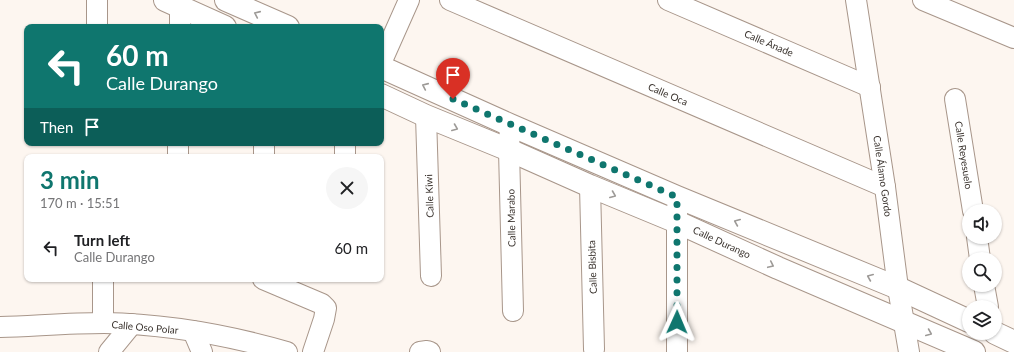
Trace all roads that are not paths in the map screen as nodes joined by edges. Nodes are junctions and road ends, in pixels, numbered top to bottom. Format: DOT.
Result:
graph roads {
  1 [pos="97,0"];
  2 [pos="226,0"];
  3 [pos="409,0"];
  4 [pos="450,0"];
  5 [pos="668,0"];
  6 [pos="856,0"];
  7 [pos="934,2"];
  8 [pos="175,11"];
  9 [pos="97,24"];
  10 [pos="216,24"];
  11 [pos="281,24"];
  12 [pos="1014,38"];
  13 [pos="384,56"];
  14 [pos="384,67"];
  15 [pos="870,87"];
  16 [pos="384,96"];
  17 [pos="955,98"];
  18 [pos="426,116"];
  19 [pos="510,125"];
  20 [pos="509,150"];
  21 [pos="590,186"];
  22 [pos="885,188"];
  23 [pos="677,197"];
  24 [pos="972,204"];
  25 [pos="677,222"];
  26 [pos="431,276"];
  27 [pos="103,282"];
  28 [pos="270,282"];
  29 [pos="898,288"];
  30 [pos="513,311"];
  31 [pos="962,318"];
  32 [pos="103,323"];
  33 [pos="904,323"];
  34 [pos="132,324"];
  35 [pos="0,327"];
  36 [pos="193,331"];
  37 [pos="1002,336"];
  38 [pos="1014,342"];
  39 [pos="594,349"];
  40 [pos="110,352"];
  41 [pos="202,352"];
  42 [pos="287,352"];
  43 [pos="313,352"];
  44 [pos="420,352"];
  45 [pos="430,352"];
  46 [pos="677,352"];
  47 [pos="909,352"];
  48 [pos="974,352"];
  1 -- 9 [label="street"];
  11 -- 2 [label="main road, one-way"];
  3 -- 13 [label="street"];
  4 -- 22 [label="street, Calle Oca"];
  5 -- 15 [label="street, Calle Ánade"];
  6 -- 15 [label="street, Calle Álamo Gordo"];
  7 -- 12 [label="street"];
  8 -- 10 [label="main road"];
  19 -- 14 [label="main road, one-way"];
  15 -- 22 [label="street, Calle Álamo Gordo"];
  16 -- 18 [label="main road, Calle Durango"];
  17 -- 24 [label="street, Calle Reyesuelo"];
  18 -- 20 [label="main road, Calle Durango, one-way"];
  18 -- 26 [label="street, Calle Kiwi"];
  19 -- 20 [label="street, Calle Marabo"];
  19 -- 23 [label="main road"];
  20 -- 21 [label="main road, Calle Durango"];
  20 -- 30 [label="street, Calle Marabo"];
  21 -- 25 [label="main road, Calle Durango, one-way"];
  21 -- 39 [label="street, Calle Bisbita"];
  22 -- 29 [label="street, Calle Álamo Gordo"];
  23 -- 25 [label="street"];
  29 -- 23 [label="main road, one-way"];
  25 -- 33 [label="main road, Calle Durango, one-way"];
  25 -- 46 [label="street"];
  27 -- 32 [label="street"];
  28 -- 43 [label="street"];
  29 -- 31 [label="main road"];
  29 -- 33 [label="street, Calle Álamo Gordo"];
  32 -- 34 [label="street, Calle Oso Polar"];
  32 -- 35 [label="street, Calle Oso Polar"];
  33 -- 47 [label="street, Calle Álamo Gordo"];
  33 -- 48 [label="main road, Calle Durango, one-way"];
  34 -- 36 [label="street, Calle Oso Polar"];
  34 -- 40 [label="street"];
  36 -- 41 [label="street"];
  36 -- 42 [label="street, Calle Oso Polar"];
  37 -- 38 [label="main road"];
  44 -- 45 [label="street"];
}
